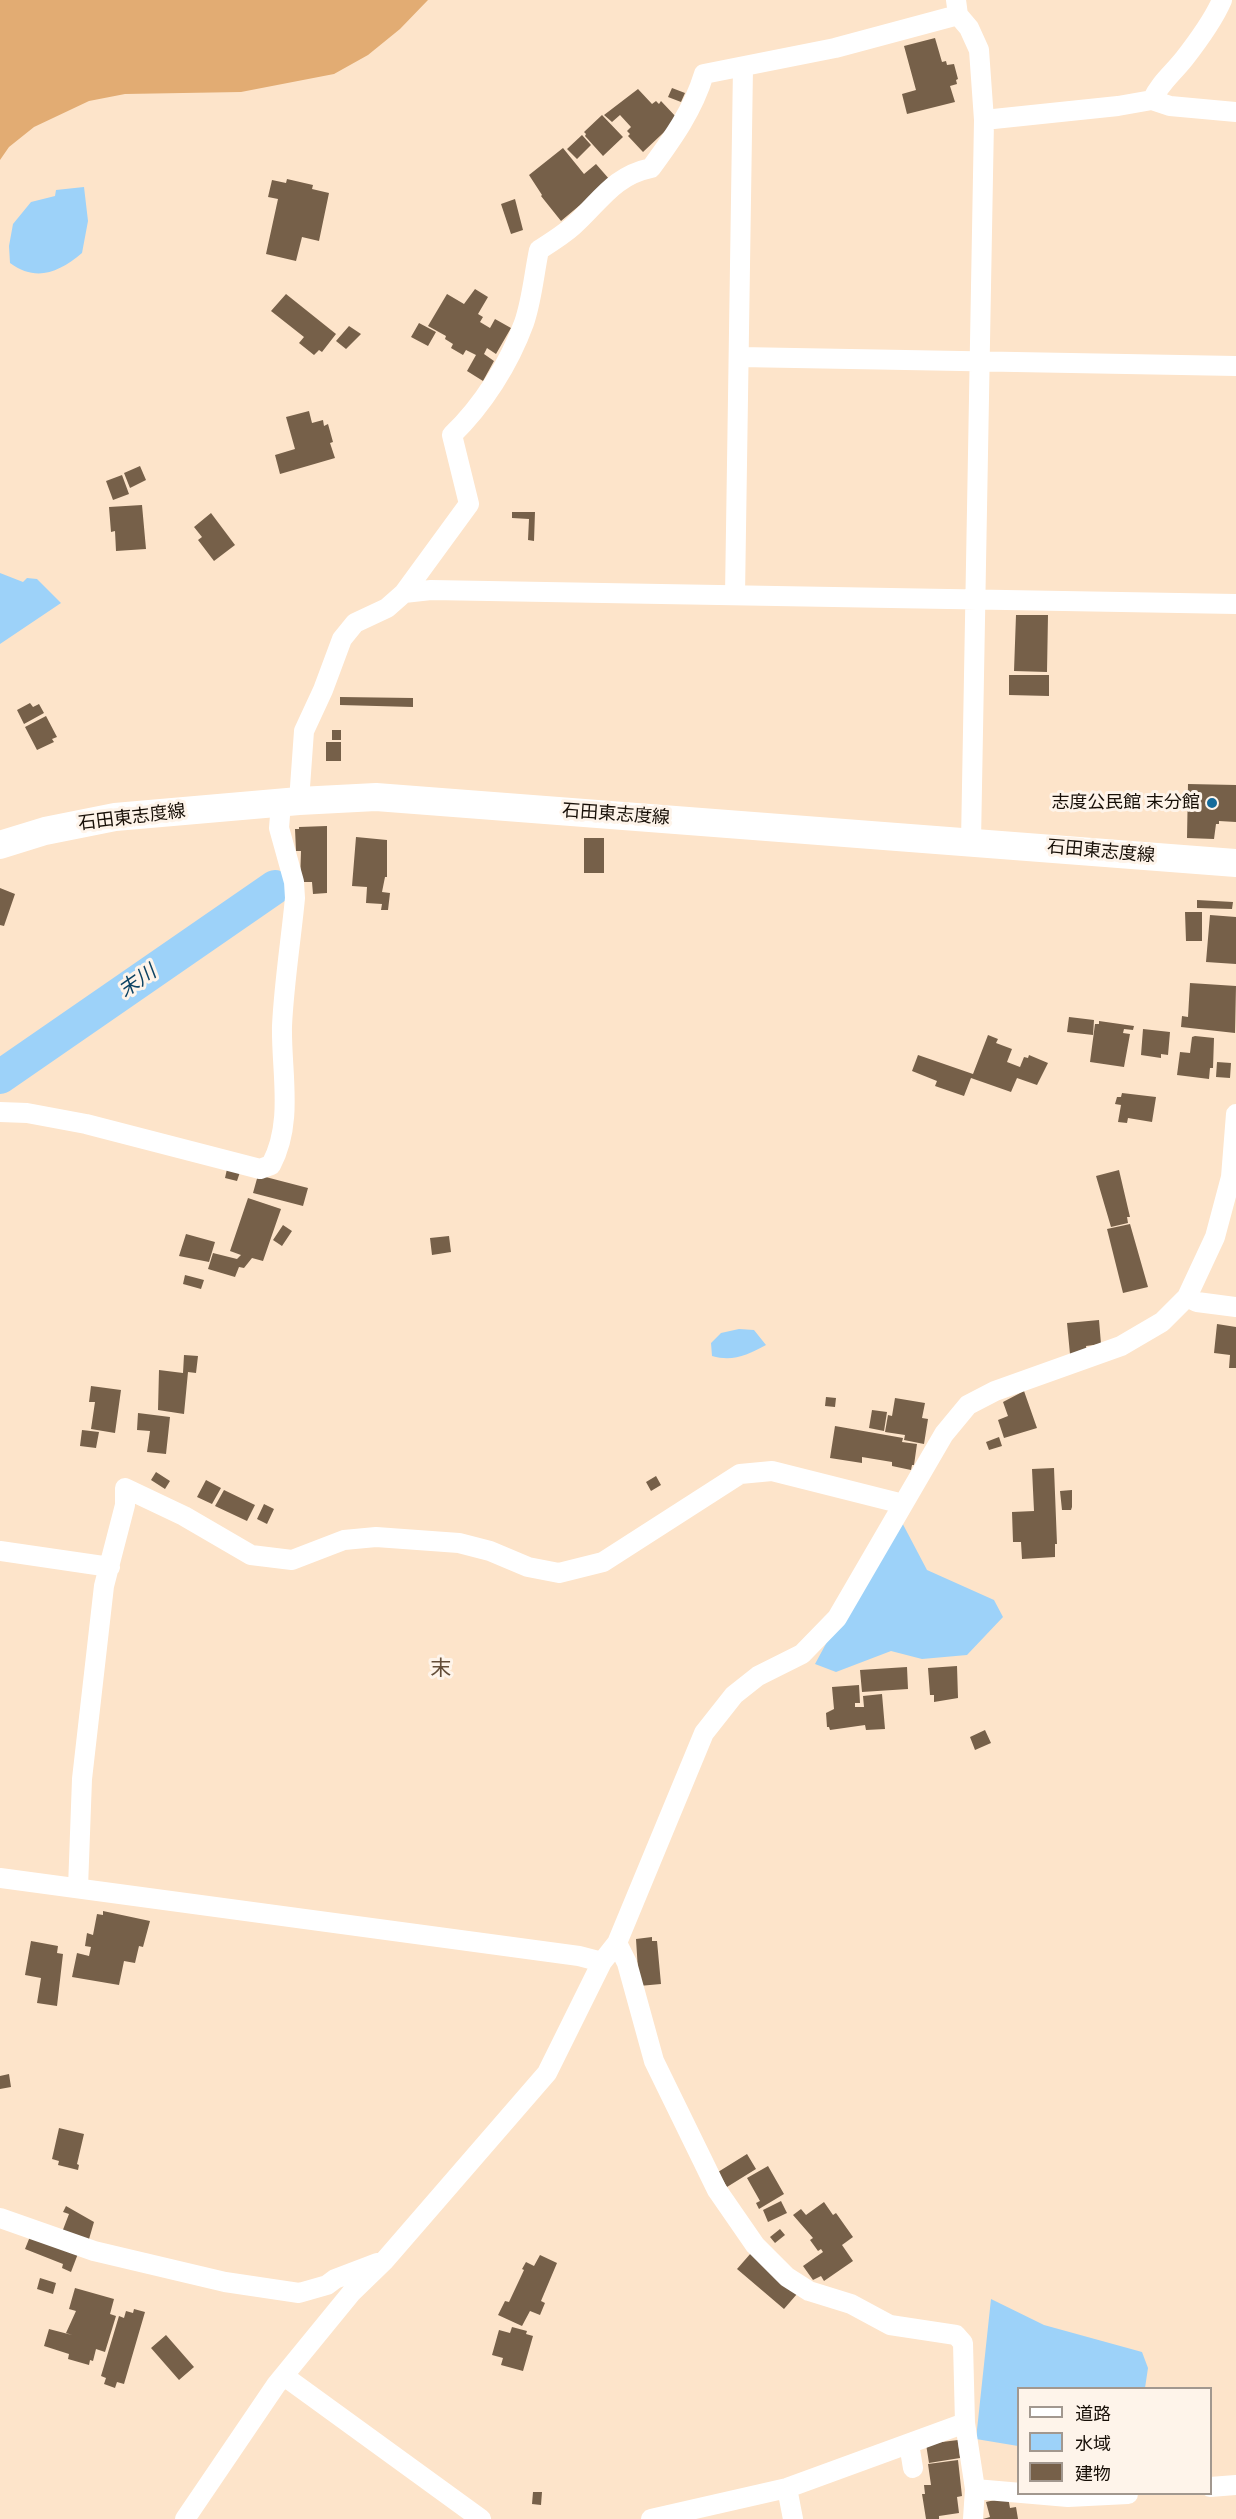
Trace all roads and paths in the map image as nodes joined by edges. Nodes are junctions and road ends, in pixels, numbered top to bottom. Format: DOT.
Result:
graph roads {
  1 [pos="1222,0"];
  2 [pos="957,7"];
  3 [pos="744,67"];
  4 [pos="1152,100"];
  5 [pos="1236,112"];
  6 [pos="984,120"];
  7 [pos="740,357"];
  8 [pos="980,361"];
  9 [pos="1236,366"];
  10 [pos="404,593"];
  11 [pos="735,595"];
  12 [pos="976,601"];
  13 [pos="1236,604"];
  14 [pos="290,802"];
  15 [pos="971,842"];
  16 [pos="0,845"];
  17 [pos="1236,863"];
  18 [pos="0,1112"];
  19 [pos="1236,1114"];
  20 [pos="1187,1297"];
  21 [pos="1236,1307"];
  22 [pos="903,1504"];
  23 [pos="0,1551"];
  24 [pos="110,1567"];
  25 [pos="0,1878"];
  26 [pos="78,1888"];
  27 [pos="616,1943"];
  28 [pos="602,1962"];
  29 [pos="0,2218"];
  30 [pos="385,2260"];
  31 [pos="284,2376"];
  32 [pos="965,2423"];
  33 [pos="909,2444"];
  34 [pos="913,2468"];
  35 [pos="1236,2485"];
  36 [pos="1212,2487"];
  37 [pos="787,2488"];
  38 [pos="975,2489"];
  39 [pos="1017,2493"];
  40 [pos="1045,2495"];
  41 [pos="1098,2495"];
  42 [pos="185,2519"];
  43 [pos="481,2519"];
  44 [pos="651,2519"];
  45 [pos="793,2519"];
  46 [pos="972,2519"];
  1 -- 4 [label="street"];
  2 -- 3 [label="street"];
  2 -- 6 [label="street"];
  3 -- 7 [label="street"];
  3 -- 10 [label="street"];
  4 -- 5 [label="street"];
  4 -- 6 [label="street"];
  6 -- 8 [label="street"];
  7 -- 8 [label="street"];
  7 -- 11 [label="street"];
  8 -- 9 [label="street"];
  8 -- 12 [label="street"];
  10 -- 11 [label="street"];
  10 -- 14 [label="street"];
  11 -- 12 [label="street"];
  12 -- 13 [label="street"];
  12 -- 15 [label="street"];
  14 -- 15 [label="main road, 石田東志度線"];
  14 -- 16 [label="main road, 石田東志度線"];
  14 -- 18 [label="street"];
  15 -- 17 [label="main road, 石田東志度線"];
  19 -- 20 [label="street"];
  20 -- 21 [label="street"];
  20 -- 22 [label="street"];
  22 -- 24 [label="street"];
  22 -- 27 [label="street"];
  23 -- 24 [label="street"];
  24 -- 26 [label="street"];
  25 -- 26 [label="street"];
  26 -- 28 [label="street"];
  27 -- 28 [label="street"];
  27 -- 32 [label="street"];
  28 -- 30 [label="street"];
  29 -- 30 [label="street"];
  30 -- 31 [label="street"];
  31 -- 42 [label="street"];
  31 -- 43 [label="street"];
  32 -- 33 [label="street"];
  32 -- 38 [label="street"];
  33 -- 34 [label="street"];
  33 -- 37 [label="street"];
  35 -- 36 [label="street"];
  37 -- 44 [label="street"];
  37 -- 45 [label="street"];
  38 -- 39 [label="street"];
  38 -- 46 [label="street"];
  40 -- 41 [label="street"];
}
